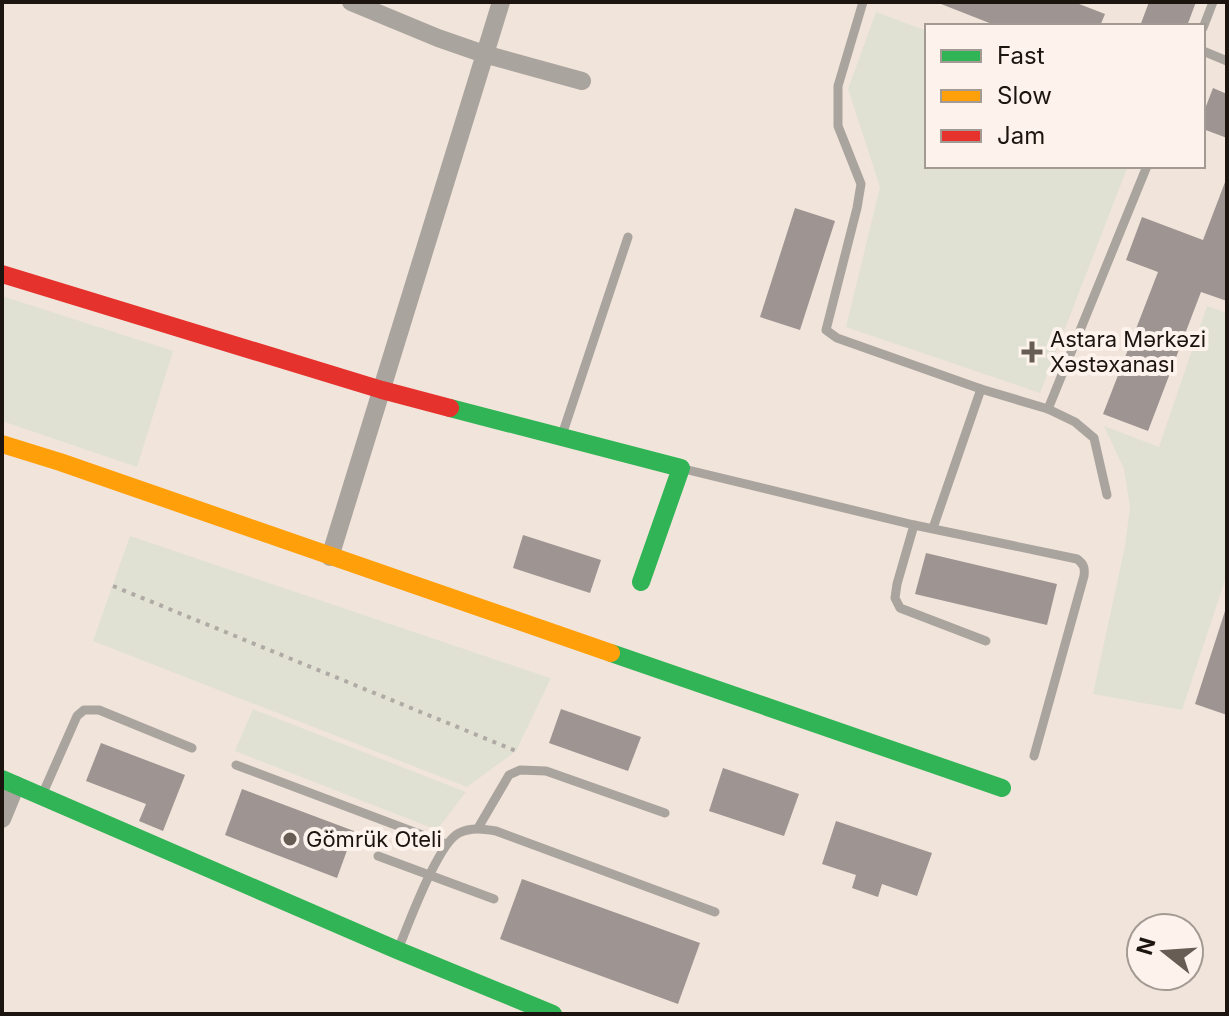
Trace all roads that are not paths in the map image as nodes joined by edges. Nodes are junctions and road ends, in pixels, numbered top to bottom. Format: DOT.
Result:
graph roads {
  1 [pos="351,2"];
  2 [pos="501,2"];
  3 [pos="863,2"];
  4 [pos="1213,2"];
  5 [pos="1205,24"];
  6 [pos="1205,52"];
  7 [pos="484,54"];
  8 [pos="1227,61"];
  9 [pos="582,81"];
  10 [pos="1146,168"];
  11 [pos="628,237"];
  12 [pos="2,274"];
  13 [pos="981,389"];
  14 [pos="382,390"];
  15 [pos="1048,409"];
  16 [pos="561,438"];
  17 [pos="2,444"];
  18 [pos="681,468"];
  19 [pos="1107,495"];
  20 [pos="914,525"];
  21 [pos="933,528"];
  22 [pos="330,557"];
  23 [pos="641,582"];
  24 [pos="986,641"];
  25 [pos="192,748"];
  26 [pos="1034,756"];
  27 [pos="236,765"];
  28 [pos="9,782"];
  29 [pos="1002,788"];
  30 [pos="42,796"];
  31 [pos="665,813"];
  32 [pos="2,819"];
  33 [pos="478,828"];
  34 [pos="446,844"];
  35 [pos="378,856"];
  36 [pos="430,875"];
  37 [pos="494,899"];
  38 [pos="715,912"];
  39 [pos="397,950"];
  40 [pos="553,1014"];
  1 -- 7 [label="street"];
  2 -- 7 [label="street"];
  3 -- 13 [label="lane"];
  4 -- 5 [label="lane"];
  6 -- 8 [label="lane"];
  7 -- 9 [label="street"];
  7 -- 14 [label="street"];
  10 -- 15 [label="lane"];
  11 -- 16 [label="lane"];
  12 -- 14 [label="street"];
  13 -- 15 [label="lane"];
  13 -- 21 [label="lane"];
  14 -- 16 [label="street"];
  14 -- 22 [label="street"];
  15 -- 19 [label="lane"];
  16 -- 18 [label="street"];
  17 -- 22 [label="street"];
  18 -- 20 [label="lane"];
  18 -- 23 [label="street"];
  20 -- 21 [label="lane"];
  20 -- 24 [label="lane"];
  21 -- 26 [label="lane"];
  22 -- 29 [label="street"];
  25 -- 30 [label="lane"];
  27 -- 34 [label="lane"];
  28 -- 30 [label="street"];
  28 -- 32 [label="street"];
  30 -- 39 [label="street"];
  31 -- 33 [label="lane"];
  33 -- 34 [label="lane"];
  33 -- 38 [label="lane"];
  34 -- 36 [label="lane"];
  35 -- 36 [label="lane"];
  36 -- 37 [label="lane"];
  36 -- 39 [label="lane"];
  39 -- 40 [label="street"];
}
